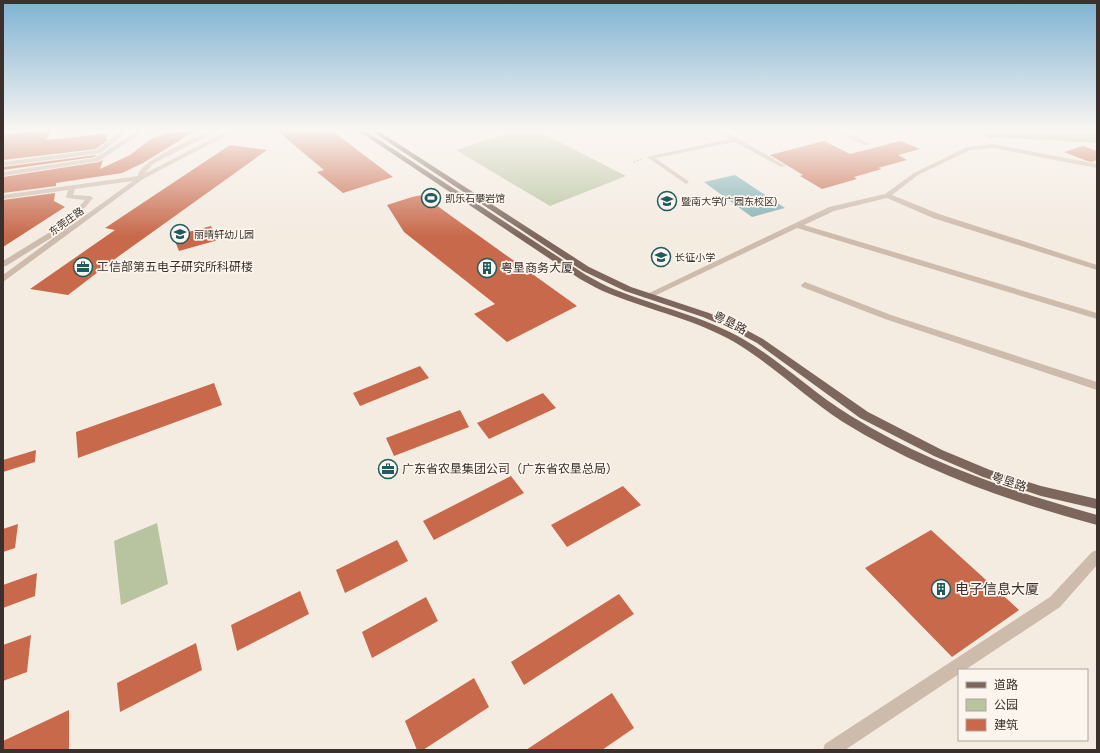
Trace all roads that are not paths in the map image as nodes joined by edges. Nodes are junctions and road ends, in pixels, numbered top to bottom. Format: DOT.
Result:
graph roads {
  1 [pos="62,165"];
  2 [pos="148,165"];
  3 [pos="166,165"];
  4 [pos="413,165"];
  5 [pos="427,165"];
  6 [pos="662,165"];
  7 [pos="934,165"];
  8 [pos="3,174"];
  9 [pos="141,178"];
  10 [pos="686,182"];
  11 [pos="72,188"];
  12 [pos="887,195"];
  13 [pos="3,198"];
  14 [pos="796,225"];
  15 [pos="3,264"];
  16 [pos="1097,268"];
  17 [pos="3,279"];
  18 [pos="805,285"];
  19 [pos="648,296"];
  20 [pos="1097,316"];
  21 [pos="1097,386"];
  22 [pos="1097,504"];
  23 [pos="1097,520"];
  24 [pos="1097,556"];
  25 [pos="831,750"];
  1 -- 8 [label="street"];
  2 -- 9 [label="street, 东莞庄路"];
  3 -- 9 [label="street, 东莞庄路"];
  4 -- 23 [label="main road, 粤垦路"];
  5 -- 19 [label="main road, 粤垦路"];
  6 -- 10 [label="street"];
  7 -- 12 [label="street"];
  9 -- 11 [label="street"];
  9 -- 17 [label="street, 东莞庄路"];
  11 -- 13 [label="street"];
  11 -- 15 [label="street"];
  12 -- 14 [label="street"];
  12 -- 16 [label="street"];
  14 -- 19 [label="street"];
  14 -- 20 [label="street"];
  18 -- 21 [label="street"];
  19 -- 22 [label="main road, 粤垦路"];
  24 -- 25 [label="street"];
}
